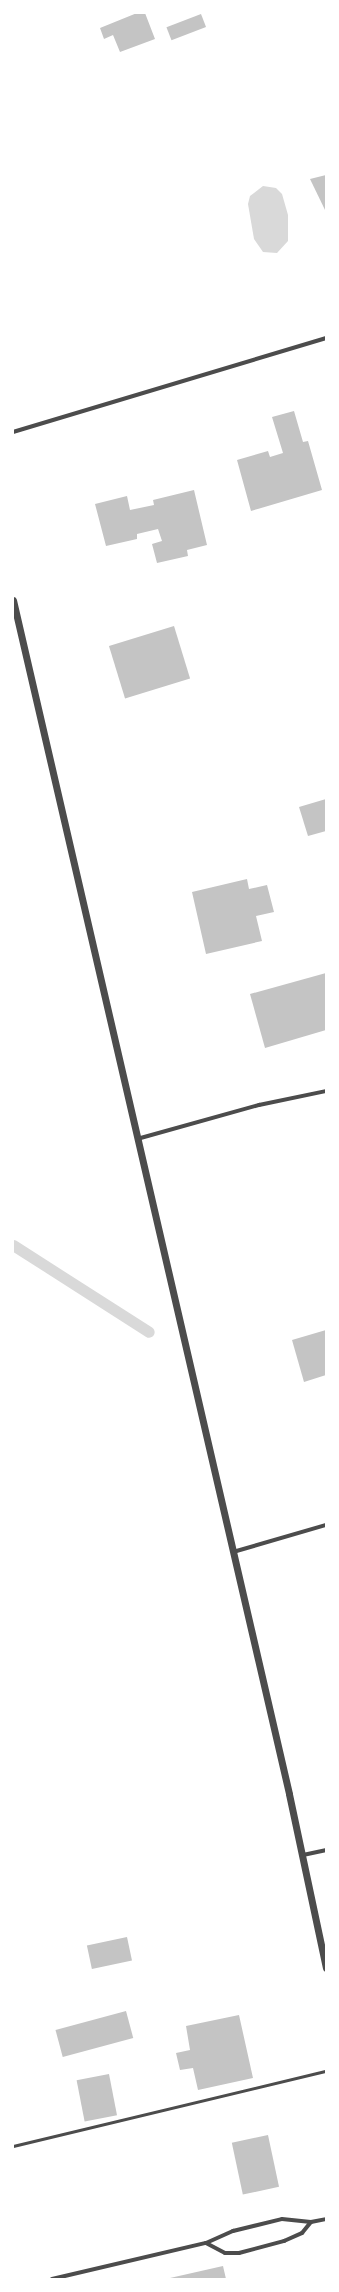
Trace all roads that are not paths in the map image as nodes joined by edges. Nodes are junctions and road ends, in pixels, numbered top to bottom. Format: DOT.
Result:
graph roads {
  1 [pos="326,338"];
  2 [pos="13,432"];
  3 [pos="13,600"];
  4 [pos="326,1091"];
  5 [pos="137,1139"];
  6 [pos="326,1525"];
  7 [pos="233,1552"];
  8 [pos="326,1850"];
  9 [pos="303,1856"];
  10 [pos="326,1968"];
  11 [pos="326,2071"];
  12 [pos="13,2146"];
  13 [pos="326,2219"];
  14 [pos="311,2222"];
  15 [pos="206,2243"];
  16 [pos="52,2279"];
  1 -- 2 [label="street"];
  3 -- 5 [label="street"];
  4 -- 5 [label="street"];
  5 -- 7 [label="street"];
  6 -- 7 [label="street"];
  7 -- 9 [label="street"];
  8 -- 9 [label="street"];
  9 -- 10 [label="street"];
  11 -- 12 [label="lane"];
  13 -- 14 [label="street"];
  14 -- 15 [label="street"];
  14 -- 15 [label="street"];
  15 -- 16 [label="street"];
}
